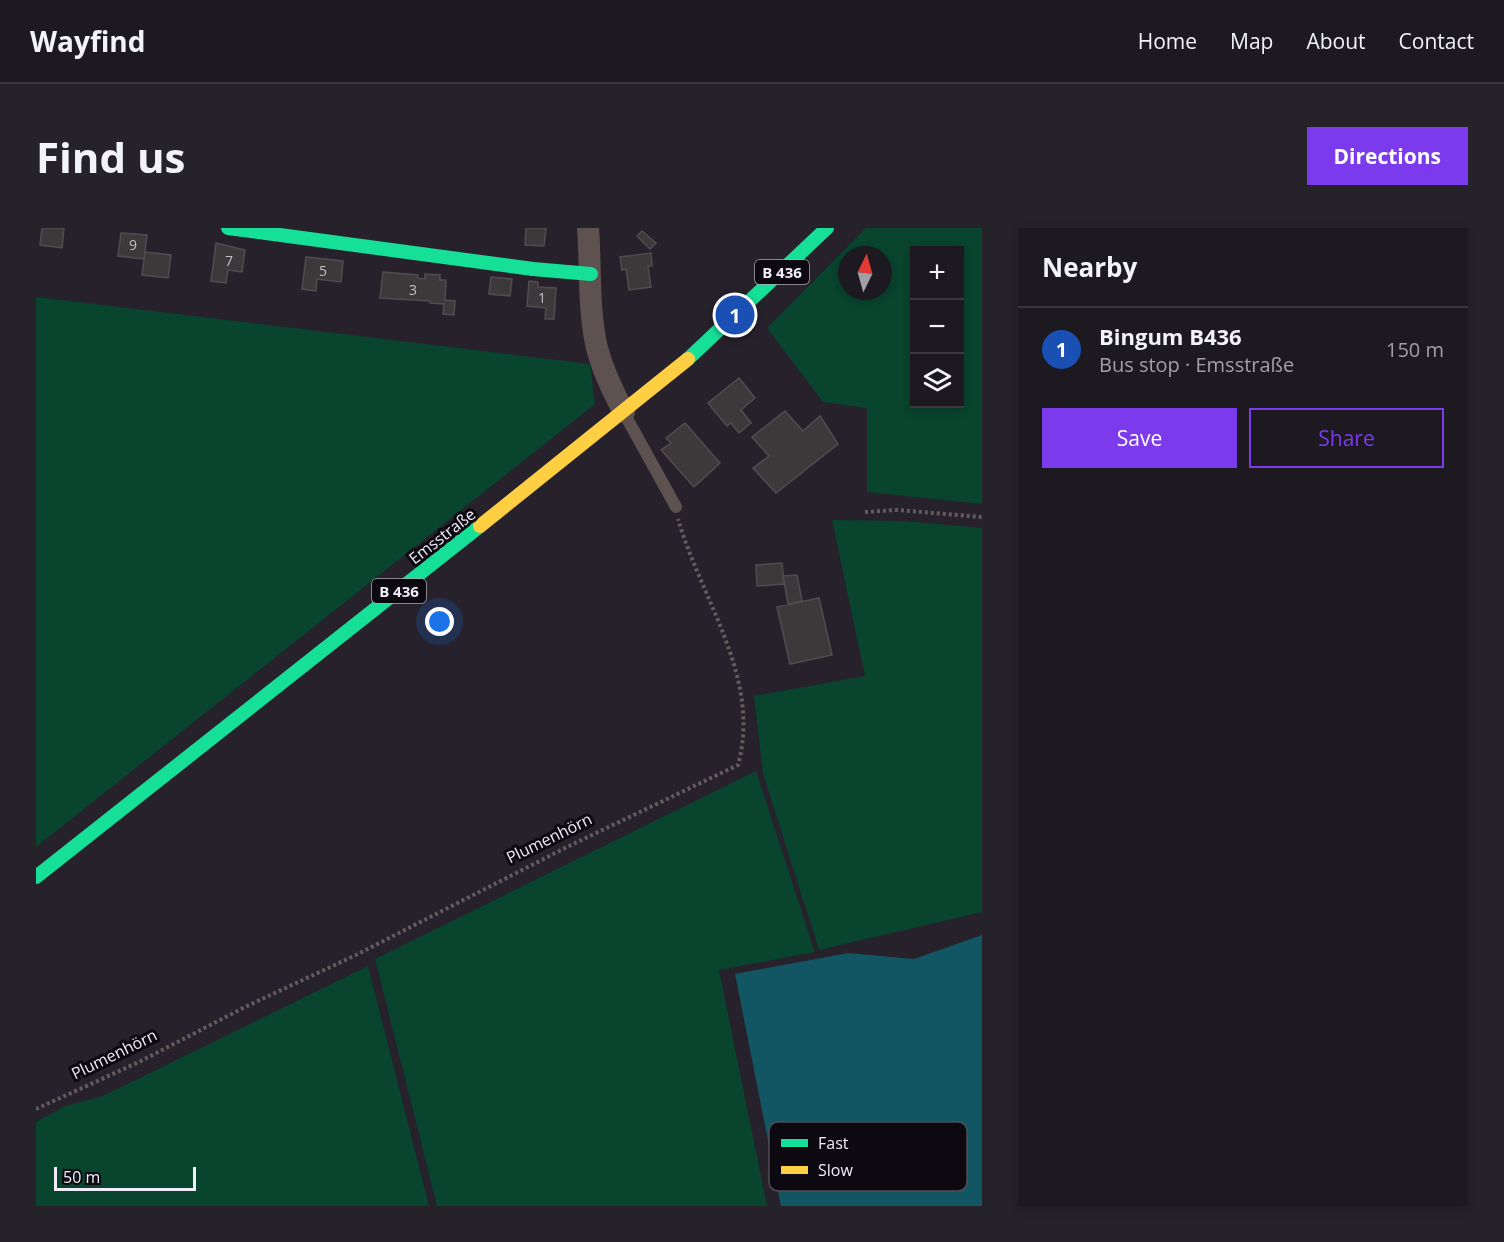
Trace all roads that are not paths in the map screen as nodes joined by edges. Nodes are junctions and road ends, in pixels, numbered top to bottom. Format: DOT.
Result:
graph roads {
  1 [pos="228,228"];
  2 [pos="588,228"];
  3 [pos="827,228"];
  4 [pos="591,274"];
  5 [pos="624,412"];
  6 [pos="676,507"];
  7 [pos="36,877"];
  1 -- 4 [label="main road"];
  2 -- 4 [label="street"];
  3 -- 5 [label="main road, Emsstraße / B 436"];
  4 -- 5 [label="street"];
  5 -- 6 [label="lane"];
  5 -- 7 [label="main road, Emsstraße / B 436"];
}
